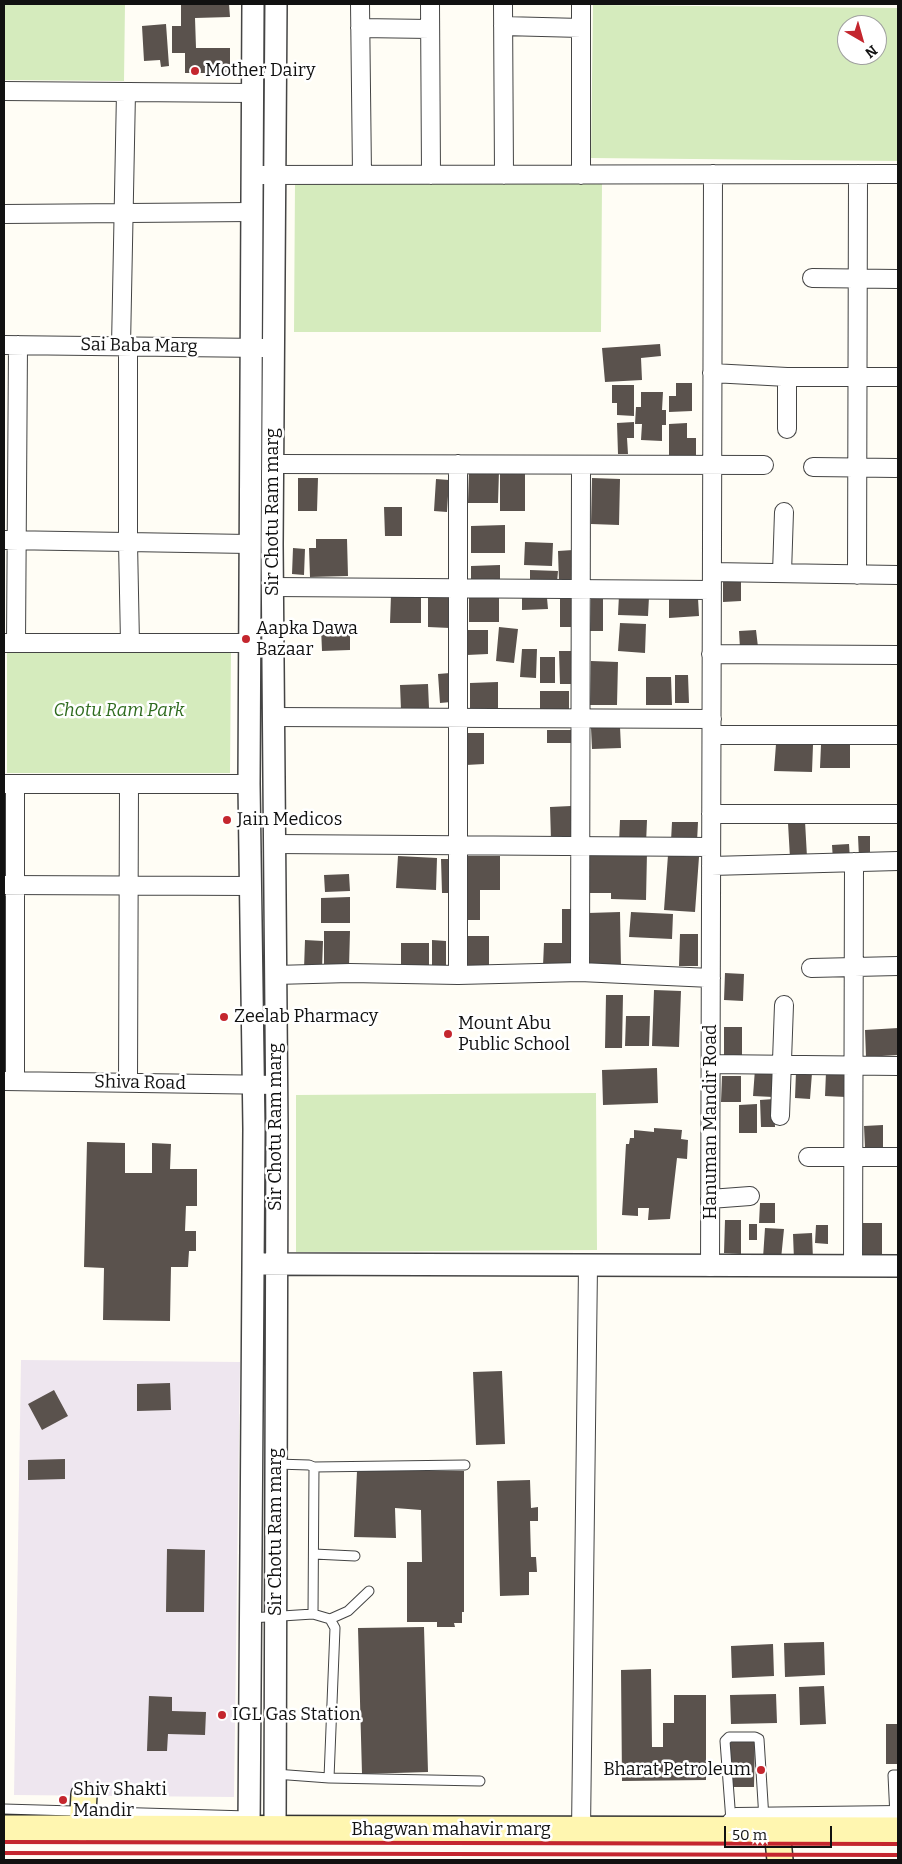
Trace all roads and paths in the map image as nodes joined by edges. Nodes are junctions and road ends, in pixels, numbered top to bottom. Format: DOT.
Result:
graph roads {
  1 [pos="253,4"];
  2 [pos="276,4"];
  3 [pos="360,4"];
  4 [pos="430,4"];
  5 [pos="503,4"];
  6 [pos="580,4"];
  7 [pos="503,26"];
  8 [pos="360,28"];
  9 [pos="581,28"];
  10 [pos="430,29"];
  11 [pos="4,91"];
  12 [pos="126,92"];
  13 [pos="252,93"];
  14 [pos="581,174"];
  15 [pos="713,174"];
  16 [pos="858,174"];
  17 [pos="898,174"];
  18 [pos="252,175"];
  19 [pos="275,175"];
  20 [pos="362,175"];
  21 [pos="431,175"];
  22 [pos="504,175"];
  23 [pos="251,212"];
  24 [pos="123,213"];
  25 [pos="4,214"];
  26 [pos="812,278"];
  27 [pos="858,278"];
  28 [pos="897,279"];
  29 [pos="11,345"];
  30 [pos="124,346"];
  31 [pos="251,348"];
  32 [pos="274,348"];
  33 [pos="712,374"];
  34 [pos="858,376"];
  35 [pos="787,377"];
  36 [pos="898,377"];
  37 [pos="787,429"];
  38 [pos="273,464"];
  39 [pos="458,464"];
  40 [pos="581,465"];
  41 [pos="712,465"];
  42 [pos="764,465"];
  43 [pos="813,467"];
  44 [pos="857,468"];
  45 [pos="896,468"];
  46 [pos="784,512"];
  47 [pos="10,540"];
  48 [pos="128,542"];
  49 [pos="249,544"];
  50 [pos="712,572"];
  51 [pos="782,573"];
  52 [pos="857,574"];
  53 [pos="898,575"];
  54 [pos="273,586"];
  55 [pos="458,588"];
  56 [pos="580,589"];
  57 [pos="712,590"];
  58 [pos="10,643"];
  59 [pos="130,643"];
  60 [pos="250,643"];
  61 [pos="711,654"];
  62 [pos="898,655"];
  63 [pos="274,717"];
  64 [pos="458,718"];
  65 [pos="580,718"];
  66 [pos="712,727"];
  67 [pos="898,735"];
  68 [pos="10,784"];
  69 [pos="129,784"];
  70 [pos="249,784"];
  71 [pos="711,814"];
  72 [pos="898,814"];
  73 [pos="275,844"];
  74 [pos="458,845"];
  75 [pos="580,847"];
  76 [pos="711,847"];
  77 [pos="898,860"];
  78 [pos="854,862"];
  79 [pos="711,866"];
  80 [pos="10,885"];
  81 [pos="129,886"];
  82 [pos="251,886"];
  83 [pos="898,966"];
  84 [pos="854,967"];
  85 [pos="811,968"];
  86 [pos="580,972"];
  87 [pos="275,975"];
  88 [pos="458,975"];
  89 [pos="711,978"];
  90 [pos="784,1005"];
  91 [pos="710,1064"];
  92 [pos="782,1065"];
  93 [pos="854,1066"];
  94 [pos="898,1066"];
  95 [pos="10,1081"];
  96 [pos="128,1083"];
  97 [pos="254,1085"];
  98 [pos="277,1085"];
  99 [pos="780,1116"];
  100 [pos="898,1156"];
  101 [pos="808,1157"];
  102 [pos="854,1157"];
  103 [pos="750,1196"];
  104 [pos="710,1199"];
  105 [pos="253,1264"];
  106 [pos="277,1264"];
  107 [pos="588,1266"];
  108 [pos="710,1266"];
  109 [pos="898,1266"];
  110 [pos="853,1267"];
  111 [pos="276,1464"];
  112 [pos="465,1465"];
  113 [pos="314,1467"];
  114 [pos="314,1554"];
  115 [pos="354,1556"];
  116 [pos="369,1591"];
  117 [pos="313,1614"];
  118 [pos="276,1617"];
  119 [pos="250,1618"];
  120 [pos="330,1619"];
  121 [pos="275,1774"];
  122 [pos="898,1775"];
  123 [pos="329,1778"];
  124 [pos="480,1781"];
  125 [pos="84,1795"];
  126 [pos="4,1809"];
  127 [pos="249,1822"];
  128 [pos="897,1823"];
  129 [pos="732,1826"];
  130 [pos="769,1826"];
  131 [pos="4,1828"];
  132 [pos="82,1829"];
  133 [pos="275,1830"];
  134 [pos="581,1830"];
  135 [pos="780,1860"];
  1 -- 13 [label="street, Sir Chotu Ram marg"];
  2 -- 19 [label="street, Sir Chotu Ram marg"];
  3 -- 8 [label="street"];
  4 -- 10 [label="street"];
  5 -- 7 [label="street"];
  6 -- 9 [label="street"];
  7 -- 9 [label="street"];
  7 -- 22 [label="street"];
  8 -- 10 [label="street"];
  8 -- 20 [label="street"];
  9 -- 14 [label="street"];
  10 -- 21 [label="street"];
  11 -- 12 [label="street"];
  12 -- 13 [label="street"];
  12 -- 24 [label="street"];
  13 -- 18 [label="street, Sir Chotu Ram marg"];
  14 -- 15 [label="street"];
  14 -- 22 [label="street"];
  15 -- 16 [label="street"];
  15 -- 33 [label="street, Hanuman Mandir Road"];
  16 -- 17 [label="street"];
  16 -- 27 [label="street"];
  18 -- 19 [label="street"];
  18 -- 23 [label="street, Sir Chotu Ram marg"];
  19 -- 20 [label="street"];
  19 -- 32 [label="street, Sir Chotu Ram marg"];
  20 -- 21 [label="street"];
  21 -- 22 [label="street"];
  23 -- 24 [label="street"];
  23 -- 31 [label="street, Sir Chotu Ram marg"];
  24 -- 25 [label="street"];
  24 -- 30 [label="street"];
  26 -- 27 [label="street"];
  27 -- 28 [label="street"];
  27 -- 34 [label="street"];
  29 -- 30 [label="street, Sai Baba Marg"];
  29 -- 47 [label="street"];
  30 -- 31 [label="street, Sai Baba Marg"];
  30 -- 48 [label="street"];
  31 -- 32 [label="street, Sai Baba Marg"];
  31 -- 49 [label="street, Sir Chotu Ram marg"];
  32 -- 38 [label="street, Sir Chotu Ram marg"];
  33 -- 35 [label="street"];
  33 -- 41 [label="street, Hanuman Mandir Road"];
  34 -- 35 [label="street"];
  34 -- 36 [label="street"];
  34 -- 44 [label="street"];
  35 -- 37 [label="street"];
  38 -- 39 [label="street"];
  38 -- 54 [label="street, Sir Chotu Ram marg"];
  39 -- 40 [label="street"];
  39 -- 55 [label="street"];
  40 -- 41 [label="street"];
  40 -- 56 [label="street"];
  41 -- 42 [label="street"];
  41 -- 50 [label="street, Hanuman Mandir Road"];
  43 -- 44 [label="street"];
  44 -- 45 [label="street"];
  44 -- 52 [label="street"];
  46 -- 51 [label="street"];
  47 -- 48 [label="street"];
  47 -- 58 [label="street"];
  48 -- 49 [label="street"];
  48 -- 59 [label="street"];
  49 -- 60 [label="street, Sir Chotu Ram marg"];
  50 -- 51 [label="street"];
  50 -- 57 [label="street, Hanuman Mandir Road"];
  51 -- 52 [label="street"];
  52 -- 53 [label="street"];
  54 -- 55 [label="street"];
  54 -- 63 [label="street, Sir Chotu Ram marg"];
  55 -- 56 [label="street"];
  55 -- 64 [label="street"];
  56 -- 57 [label="street"];
  56 -- 65 [label="street"];
  57 -- 61 [label="street, Hanuman Mandir Road"];
  58 -- 59 [label="street"];
  59 -- 60 [label="street"];
  60 -- 70 [label="street, Sir Chotu Ram marg"];
  61 -- 62 [label="street"];
  61 -- 66 [label="street, Hanuman Mandir Road"];
  63 -- 64 [label="street"];
  63 -- 73 [label="street, Sir Chotu Ram marg"];
  64 -- 65 [label="street"];
  64 -- 74 [label="street"];
  65 -- 66 [label="street"];
  65 -- 75 [label="street"];
  66 -- 67 [label="street"];
  66 -- 71 [label="street, Hanuman Mandir Road"];
  68 -- 69 [label="street"];
  68 -- 80 [label="street"];
  69 -- 70 [label="street"];
  69 -- 81 [label="street"];
  70 -- 82 [label="street, Sir Chotu Ram marg"];
  71 -- 72 [label="street"];
  71 -- 76 [label="street, Hanuman Mandir Road"];
  73 -- 74 [label="street"];
  73 -- 87 [label="street, Sir Chotu Ram marg"];
  74 -- 75 [label="street"];
  74 -- 88 [label="street"];
  75 -- 76 [label="street"];
  75 -- 86 [label="street"];
  76 -- 79 [label="street, Hanuman Mandir Road"];
  77 -- 78 [label="street"];
  78 -- 79 [label="street"];
  78 -- 84 [label="street"];
  79 -- 89 [label="street, Hanuman Mandir Road"];
  80 -- 81 [label="street"];
  80 -- 95 [label="street"];
  81 -- 82 [label="street"];
  81 -- 96 [label="street"];
  82 -- 97 [label="street, Sir Chotu Ram marg"];
  83 -- 84 [label="street"];
  84 -- 85 [label="street"];
  84 -- 93 [label="street"];
  86 -- 88 [label="street"];
  86 -- 89 [label="street"];
  87 -- 88 [label="street"];
  87 -- 98 [label="street, Sir Chotu Ram marg"];
  89 -- 91 [label="street, Hanuman Mandir Road"];
  90 -- 92 [label="street"];
  91 -- 92 [label="street"];
  91 -- 104 [label="street, Hanuman Mandir Road"];
  92 -- 93 [label="street"];
  92 -- 99 [label="street"];
  93 -- 94 [label="street"];
  93 -- 102 [label="street"];
  95 -- 96 [label="street, Shiva Road"];
  96 -- 97 [label="street, Shiva Road"];
  97 -- 98 [label="street, Shiva Road"];
  97 -- 105 [label="street, Sir Chotu Ram marg"];
  98 -- 106 [label="street, Sir Chotu Ram marg"];
  100 -- 102 [label="street"];
  101 -- 102 [label="street"];
  102 -- 110 [label="street"];
  103 -- 104 [label="street"];
  104 -- 108 [label="street, Hanuman Mandir Road"];
  105 -- 106 [label="street"];
  105 -- 119 [label="street, Sir Chotu Ram marg"];
  106 -- 107 [label="street"];
  106 -- 111 [label="street, Sir Chotu Ram marg"];
  107 -- 108 [label="street"];
  107 -- 134 [label="street"];
  108 -- 110 [label="street"];
  109 -- 110 [label="street"];
  111 -- 113 [label="lane"];
  111 -- 118 [label="street, Sir Chotu Ram marg"];
  112 -- 113 [label="lane"];
  113 -- 114 [label="lane"];
  114 -- 115 [label="lane"];
  114 -- 117 [label="lane"];
  116 -- 120 [label="lane"];
  117 -- 118 [label="lane"];
  117 -- 120 [label="lane"];
  118 -- 119 [label="lane"];
  118 -- 121 [label="street, Sir Chotu Ram marg"];
  119 -- 127 [label="street, Sir Chotu Ram marg"];
  120 -- 123 [label="lane"];
  121 -- 123 [label="lane"];
  121 -- 133 [label="street, Sir Chotu Ram marg"];
  122 -- 128 [label="lane"];
  123 -- 124 [label="lane"];
  125 -- 132 [label="main road"];
  126 -- 127 [label="lane"];
  127 -- 132 [label="main road, Bhagwan mahavir marg"];
  127 -- 133 [label="main road, Bhagwan mahavir marg"];
  128 -- 130 [label="main road, Bhagwan mahavir marg"];
  129 -- 130 [label="main road, Bhagwan mahavir marg"];
  129 -- 130 [label="lane"];
  129 -- 134 [label="main road, Bhagwan mahavir marg"];
  130 -- 135 [label="main road"];
  131 -- 132 [label="main road, Bhagwan mahavir marg"];
  133 -- 134 [label="main road, Bhagwan mahavir marg"];
}
